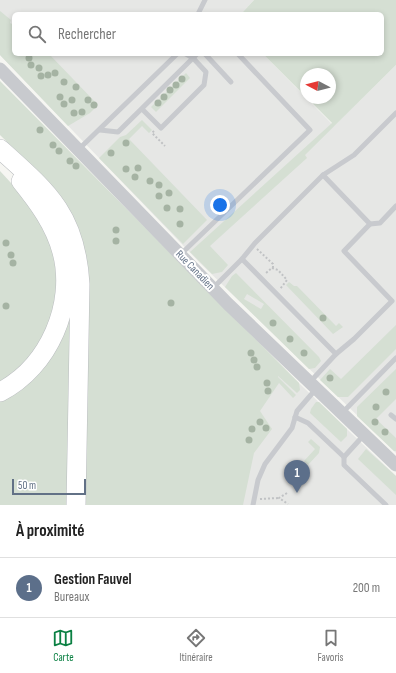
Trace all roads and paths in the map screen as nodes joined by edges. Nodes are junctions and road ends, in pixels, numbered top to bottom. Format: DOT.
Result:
graph roads {
  1 [pos="205,0"];
  2 [pos="199,12"];
  3 [pos="175,56"];
  4 [pos="190,56"];
  5 [pos="207,56"];
  6 [pos="240,56"];
  7 [pos="193,58"];
  8 [pos="0,69"];
  9 [pos="231,82"];
  10 [pos="142,109"];
  11 [pos="396,113"];
  12 [pos="100,130"];
  13 [pos="152,133"];
  14 [pos="165,146"];
  15 [pos="0,149"];
  16 [pos="79,150"];
  17 [pos="0,157"];
  18 [pos="324,175"];
  19 [pos="396,206"];
  20 [pos="370,224"];
  21 [pos="254,245"];
  22 [pos="180,254"];
  23 [pos="242,259"];
  24 [pos="285,284"];
  25 [pos="213,288"];
  26 [pos="394,299"];
  27 [pos="336,354"];
  28 [pos="396,358"];
  29 [pos="313,385"];
  30 [pos="0,392"];
  31 [pos="342,413"];
  32 [pos="392,415"];
  33 [pos="295,417"];
  34 [pos="396,419"];
  35 [pos="364,434"];
  36 [pos="344,457"];
  37 [pos="396,463"];
  38 [pos="288,493"];
  39 [pos="279,498"];
  40 [pos="266,499"];
  41 [pos="288,504"];
  42 [pos="76,505"];
  43 [pos="253,505"];
  44 [pos="386,505"];
  1 -- 2 [label="lane"];
  3 -- 12 [label="lane"];
  4 -- 7 [label="lane"];
  5 -- 9 [label="lane"];
  6 -- 22 [label="lane"];
  7 -- 10 [label="lane"];
  7 -- 10 [label="lane"];
  8 -- 16 [label="street, Rue Canadien"];
  10 -- 12 [label="lane"];
  11 -- 18 [label="lane"];
  12 -- 16 [label="lane"];
  13 -- 14 [label="path"];
  15 -- 42 [label="highway"];
  16 -- 22 [label="street, Rue Canadien"];
  17 -- 30 [label="highway"];
  18 -- 20 [label="lane"];
  18 -- 21 [label="lane"];
  19 -- 20 [label="lane"];
  20 -- 26 [label="lane"];
  21 -- 23 [label="lane"];
  21 -- 24 [label="path"];
  22 -- 25 [label="street, Rue Canadien"];
  23 -- 25 [label="lane"];
  23 -- 27 [label="lane"];
  25 -- 29 [label="street, Rue Canadien"];
  26 -- 27 [label="lane"];
  27 -- 29 [label="lane"];
  28 -- 31 [label="lane"];
  29 -- 31 [label="street, Rue Canadien"];
  29 -- 33 [label="lane"];
  31 -- 35 [label="street, Rue Canadien"];
  32 -- 34 [label="lane"];
  33 -- 36 [label="lane"];
  33 -- 43 [label="lane"];
  35 -- 36 [label="lane"];
  35 -- 37 [label="street, Rue Canadien"];
  36 -- 44 [label="lane"];
  38 -- 39 [label="path"];
  39 -- 40 [label="path"];
  39 -- 41 [label="path"];
}
